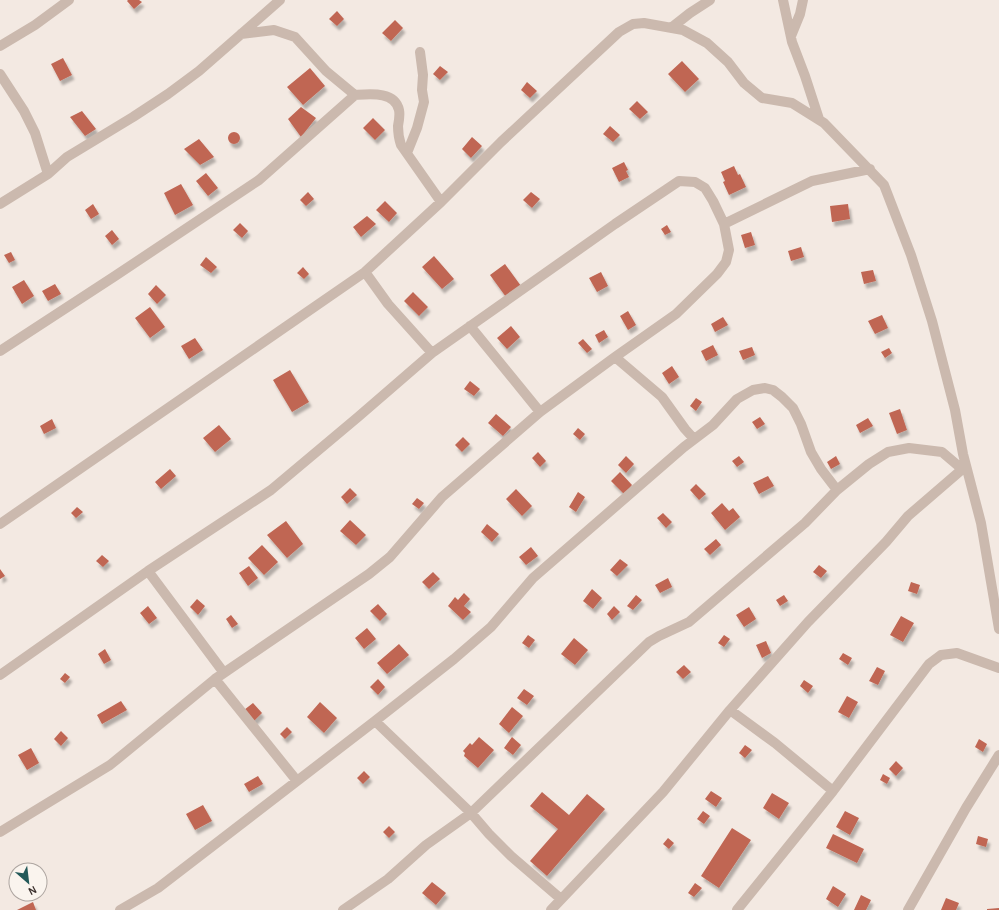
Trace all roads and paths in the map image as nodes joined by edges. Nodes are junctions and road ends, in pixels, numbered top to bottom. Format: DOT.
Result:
graph roads {
  1 [pos="69,0"];
  2 [pos="710,0"];
  3 [pos="783,0"];
  4 [pos="803,0"];
  5 [pos="274,2"];
  6 [pos="672,28"];
  7 [pos="241,34"];
  8 [pos="791,36"];
  9 [pos="0,46"];
  10 [pos="420,52"];
  11 [pos="0,74"];
  12 [pos="356,95"];
  13 [pos="824,123"];
  14 [pos="407,153"];
  15 [pos="870,169"];
  16 [pos="48,174"];
  17 [pos="441,202"];
  18 [pos="0,204"];
  19 [pos="724,224"];
  20 [pos="365,272"];
  21 [pos="470,326"];
  22 [pos="0,351"];
  23 [pos="432,353"];
  24 [pos="615,357"];
  25 [pos="540,412"];
  26 [pos="694,439"];
  27 [pos="964,467"];
  28 [pos="837,490"];
  29 [pos="0,524"];
  30 [pos="148,571"];
  31 [pos="999,629"];
  32 [pos="999,668"];
  33 [pos="224,673"];
  34 [pos="0,675"];
  35 [pos="215,679"];
  36 [pos="730,710"];
  37 [pos="375,721"];
  38 [pos="999,755"];
  39 [pos="297,781"];
  40 [pos="833,791"];
  41 [pos="471,813"];
  42 [pos="0,832"];
  43 [pos="561,899"];
  44 [pos="120,910"];
  45 [pos="343,910"];
  46 [pos="551,910"];
  47 [pos="737,910"];
  48 [pos="908,910"];
  1 -- 9 [label="street"];
  2 -- 6 [label="street"];
  3 -- 8 [label="street"];
  4 -- 8 [label="street"];
  5 -- 7 [label="street"];
  6 -- 13 [label="street"];
  6 -- 17 [label="street"];
  7 -- 12 [label="street"];
  7 -- 16 [label="street"];
  8 -- 13 [label="street"];
  10 -- 14 [label="street"];
  11 -- 16 [label="street"];
  12 -- 14 [label="street"];
  12 -- 22 [label="street"];
  13 -- 15 [label="street"];
  14 -- 17 [label="street"];
  15 -- 19 [label="street"];
  15 -- 27 [label="street"];
  16 -- 18 [label="street"];
  17 -- 20 [label="street"];
  19 -- 21 [label="street"];
  19 -- 24 [label="street"];
  20 -- 23 [label="street"];
  20 -- 29 [label="street"];
  21 -- 23 [label="street"];
  21 -- 25 [label="street"];
  23 -- 30 [label="street"];
  24 -- 25 [label="street"];
  24 -- 26 [label="street"];
  25 -- 33 [label="street"];
  26 -- 28 [label="street"];
  26 -- 37 [label="street"];
  27 -- 28 [label="street"];
  27 -- 31 [label="street"];
  27 -- 36 [label="street"];
  28 -- 41 [label="street"];
  30 -- 33 [label="street"];
  30 -- 34 [label="street"];
  32 -- 40 [label="street"];
  33 -- 35 [label="street"];
  35 -- 39 [label="street"];
  35 -- 42 [label="street"];
  36 -- 40 [label="street"];
  36 -- 43 [label="street"];
  37 -- 39 [label="street"];
  37 -- 41 [label="street"];
  38 -- 48 [label="street"];
  39 -- 44 [label="street"];
  40 -- 47 [label="street"];
  41 -- 43 [label="street"];
  41 -- 45 [label="street"];
  43 -- 46 [label="street"];
}
